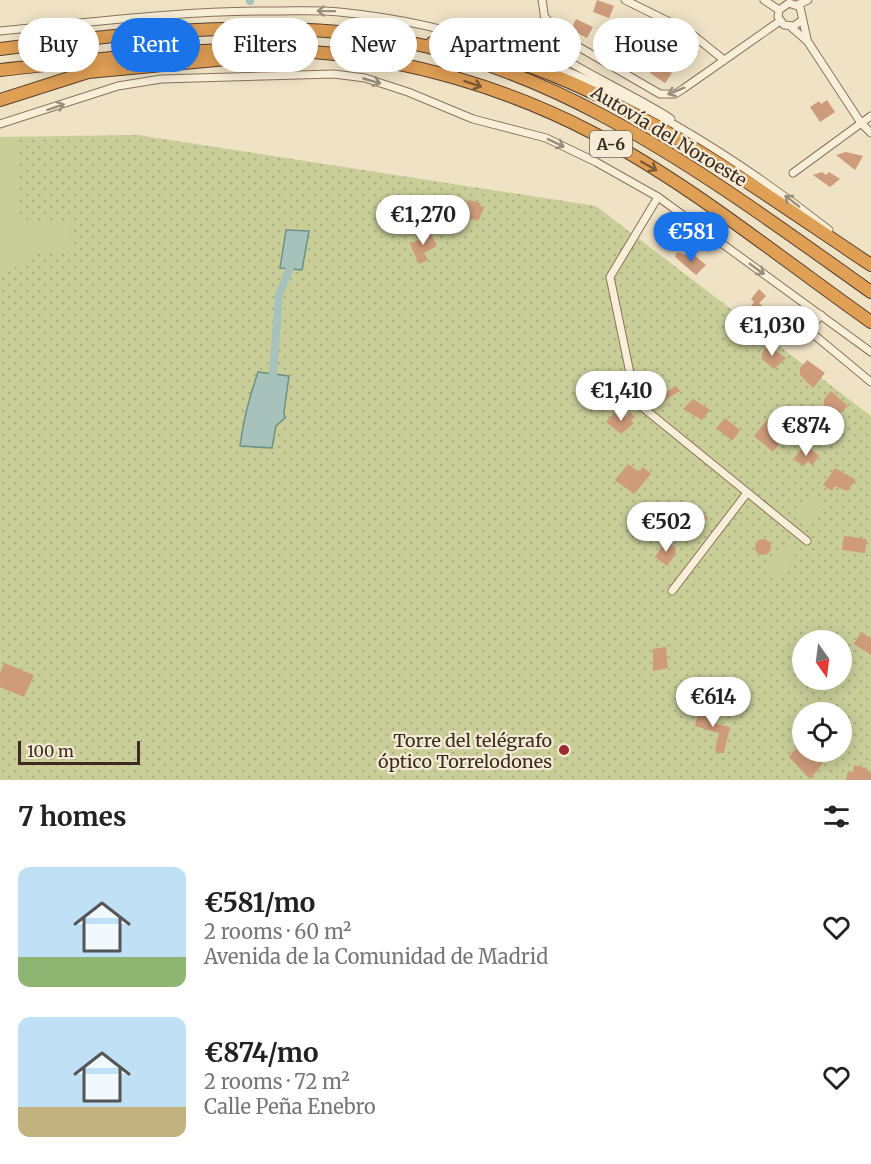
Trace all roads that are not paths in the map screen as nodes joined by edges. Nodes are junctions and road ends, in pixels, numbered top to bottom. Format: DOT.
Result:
graph roads {
  1 [pos="542,0"];
  2 [pos="625,0"];
  3 [pos="764,0"];
  4 [pos="808,0"];
  5 [pos="793,2"];
  6 [pos="779,10"];
  7 [pos="546,18"];
  8 [pos="780,21"];
  9 [pos="801,21"];
  10 [pos="791,27"];
  11 [pos="0,30"];
  12 [pos="330,32"];
  13 [pos="417,41"];
  14 [pos="807,42"];
  15 [pos="417,46"];
  16 [pos="581,48"];
  17 [pos="0,49"];
  18 [pos="212,51"];
  19 [pos="318,53"];
  20 [pos="724,60"];
  21 [pos="212,61"];
  22 [pos="581,68"];
  23 [pos="0,70"];
  24 [pos="0,100"];
  25 [pos="871,116"];
  26 [pos="861,123"];
  27 [pos="0,124"];
  28 [pos="871,133"];
  29 [pos="694,136"];
  30 [pos="793,173"];
  31 [pos="658,197"];
  32 [pos="871,264"];
  33 [pos="871,292"];
  34 [pos="789,314"];
  35 [pos="821,315"];
  36 [pos="871,322"];
  37 [pos="808,330"];
  38 [pos="871,352"];
  39 [pos="871,382"];
  40 [pos="747,493"];
  41 [pos="807,541"];
  42 [pos="672,591"];
  1 -- 7 [label="street"];
  2 -- 20 [label="street"];
  3 -- 6 [label="street"];
  4 -- 5 [label="street"];
  5 -- 6 [label="street"];
  5 -- 9 [label="street"];
  6 -- 8 [label="street"];
  8 -- 10 [label="street"];
  8 -- 20 [label="street"];
  9 -- 10 [label="street"];
  9 -- 14 [label="street"];
  10 -- 14 [label="street"];
  29 -- 11 [label="street, one-way"];
  12 -- 17 [label="highway, Autovía del Noroeste / A-6"];
  13 -- 32 [label="highway"];
  14 -- 26 [label="street"];
  15 -- 33 [label="highway, Autovía del Noroeste / A-6"];
  20 -- 16 [label="street, one-way"];
  18 -- 23 [label="highway, Autovía del Noroeste / A-6"];
  19 -- 36 [label="highway, Autovía del Noroeste / A-6, one-way"];
  21 -- 24 [label="highway"];
  22 -- 29 [label="street"];
  25 -- 26 [label="street"];
  26 -- 28 [label="street"];
  26 -- 30 [label="street"];
  27 -- 31 [label="street, one-way"];
  32 -- 29 [label="street, one-way"];
  31 -- 35 [label="street, one-way"];
  31 -- 40 [label="street"];
  34 -- 37 [label="street"];
  35 -- 37 [label="street"];
  35 -- 38 [label="street"];
  37 -- 39 [label="street"];
  40 -- 41 [label="street"];
  40 -- 42 [label="street"];
}
